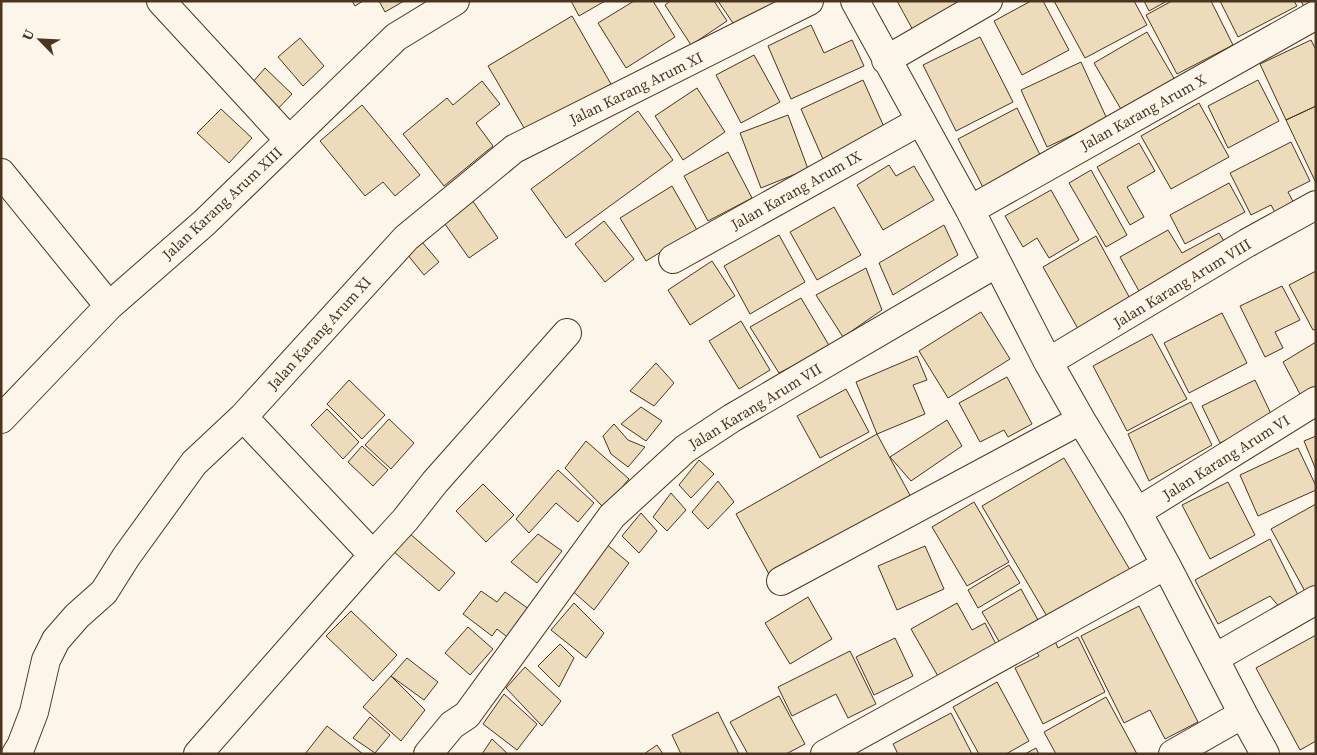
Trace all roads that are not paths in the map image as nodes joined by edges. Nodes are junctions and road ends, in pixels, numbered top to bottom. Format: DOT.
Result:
graph roads {
  1 [pos="161,1"];
  2 [pos="455,1"];
  3 [pos="809,1"];
  4 [pos="855,1"];
  5 [pos="988,1"];
  6 [pos="1316,15"];
  7 [pos="886,60"];
  8 [pos="920,122"];
  9 [pos="289,140"];
  10 [pos="1,173"];
  11 [pos="1316,205"];
  12 [pos="970,210"];
  13 [pos="673,259"];
  14 [pos="997,264"];
  15 [pos="109,306"];
  16 [pos="567,333"];
  17 [pos="1048,362"];
  18 [pos="1316,401"];
  19 [pos="243,417"];
  20 [pos="1,419"];
  21 [pos="1080,420"];
  22 [pos="1137,512"];
  23 [pos="373,555"];
  24 [pos="1166,565"];
  25 [pos="781,581"];
  26 [pos="1316,600"];
  27 [pos="1215,658"];
  28 [pos="1243,714"];
  29 [pos="440,748"];
  30 [pos="16,754"];
  31 [pos="198,754"];
  32 [pos="825,754"];
  33 [pos="1173,754"];
  34 [pos="1265,754"];
  1 -- 9 [label="street"];
  2 -- 9 [label="street, Jalan Karang Arum XIII"];
  3 -- 19 [label="street, Jalan Karang Arum XI"];
  4 -- 7 [label="street"];
  5 -- 7 [label="street"];
  6 -- 12 [label="street, Jalan Karang Arum X"];
  7 -- 8 [label="street"];
  8 -- 12 [label="street"];
  8 -- 13 [label="street, Jalan Karang Arum IX"];
  9 -- 15 [label="street, Jalan Karang Arum XIII"];
  10 -- 15 [label="street"];
  11 -- 17 [label="street, Jalan Karang Arum VIII"];
  12 -- 14 [label="street"];
  14 -- 17 [label="street"];
  14 -- 29 [label="street, Jalan Karang Arum VII"];
  15 -- 20 [label="street, Jalan Karang Arum XIII"];
  16 -- 23 [label="street"];
  17 -- 21 [label="street"];
  18 -- 22 [label="street, Jalan Karang Arum VI"];
  19 -- 23 [label="street"];
  19 -- 30 [label="street, Jalan Karang Arum XI"];
  21 -- 22 [label="street"];
  21 -- 25 [label="street"];
  22 -- 24 [label="street"];
  23 -- 31 [label="street"];
  24 -- 27 [label="street"];
  24 -- 32 [label="street"];
  26 -- 27 [label="street"];
  27 -- 28 [label="street"];
  28 -- 33 [label="street"];
  28 -- 34 [label="street"];
}
